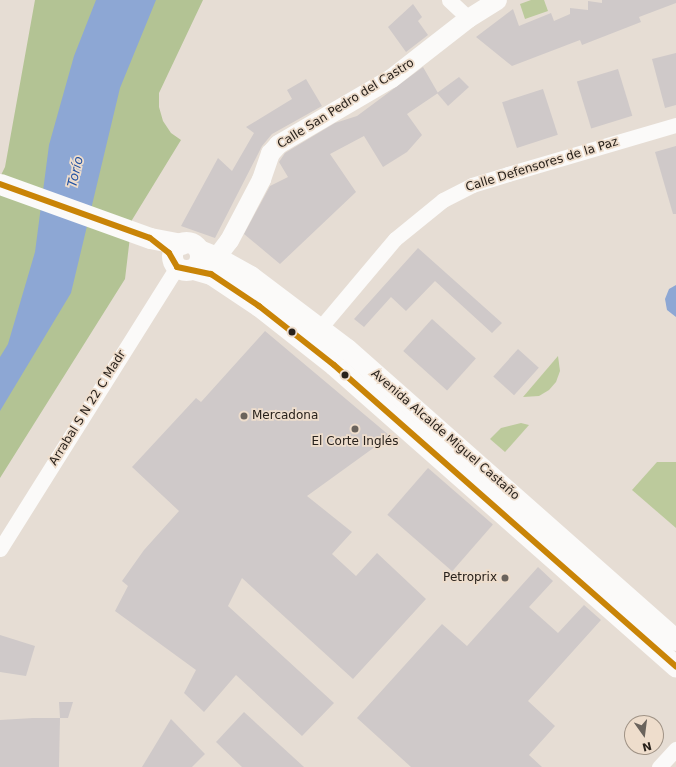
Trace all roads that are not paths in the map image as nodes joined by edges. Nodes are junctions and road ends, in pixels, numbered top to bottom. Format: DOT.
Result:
graph roads {
  1 [pos="449,0"];
  2 [pos="497,0"];
  3 [pos="468,18"];
  4 [pos="676,125"];
  5 [pos="0,184"];
  6 [pos="190,257"];
  7 [pos="320,328"];
  8 [pos="0,549"];
  9 [pos="643,637"];
  10 [pos="676,640"];
  11 [pos="676,644"];
  12 [pos="676,666"];
  13 [pos="676,749"];
  14 [pos="659,767"];
  1 -- 3 [label="street"];
  2 -- 3 [label="street, Calle San Pedro del Castro"];
  3 -- 6 [label="street, Calle San Pedro del Castro"];
  4 -- 7 [label="street, Calle Defensores de la Paz"];
  5 -- 6 [label="main road, Avenida Alcalde Miguel Castaño"];
  6 -- 7 [label="main road, Avenida Alcalde Miguel Castaño"];
  6 -- 8 [label="street, Arrabal S N 22 C Madr"];
  6 -- 9 [label="main road, Avenida Alcalde Miguel Castaño"];
  7 -- 10 [label="main road, Avenida Alcalde Miguel Castaño"];
  9 -- 11 [label="street"];
  9 -- 12 [label="main road, Avenida Alcalde Miguel Castaño"];
  13 -- 14 [label="street"];
}
